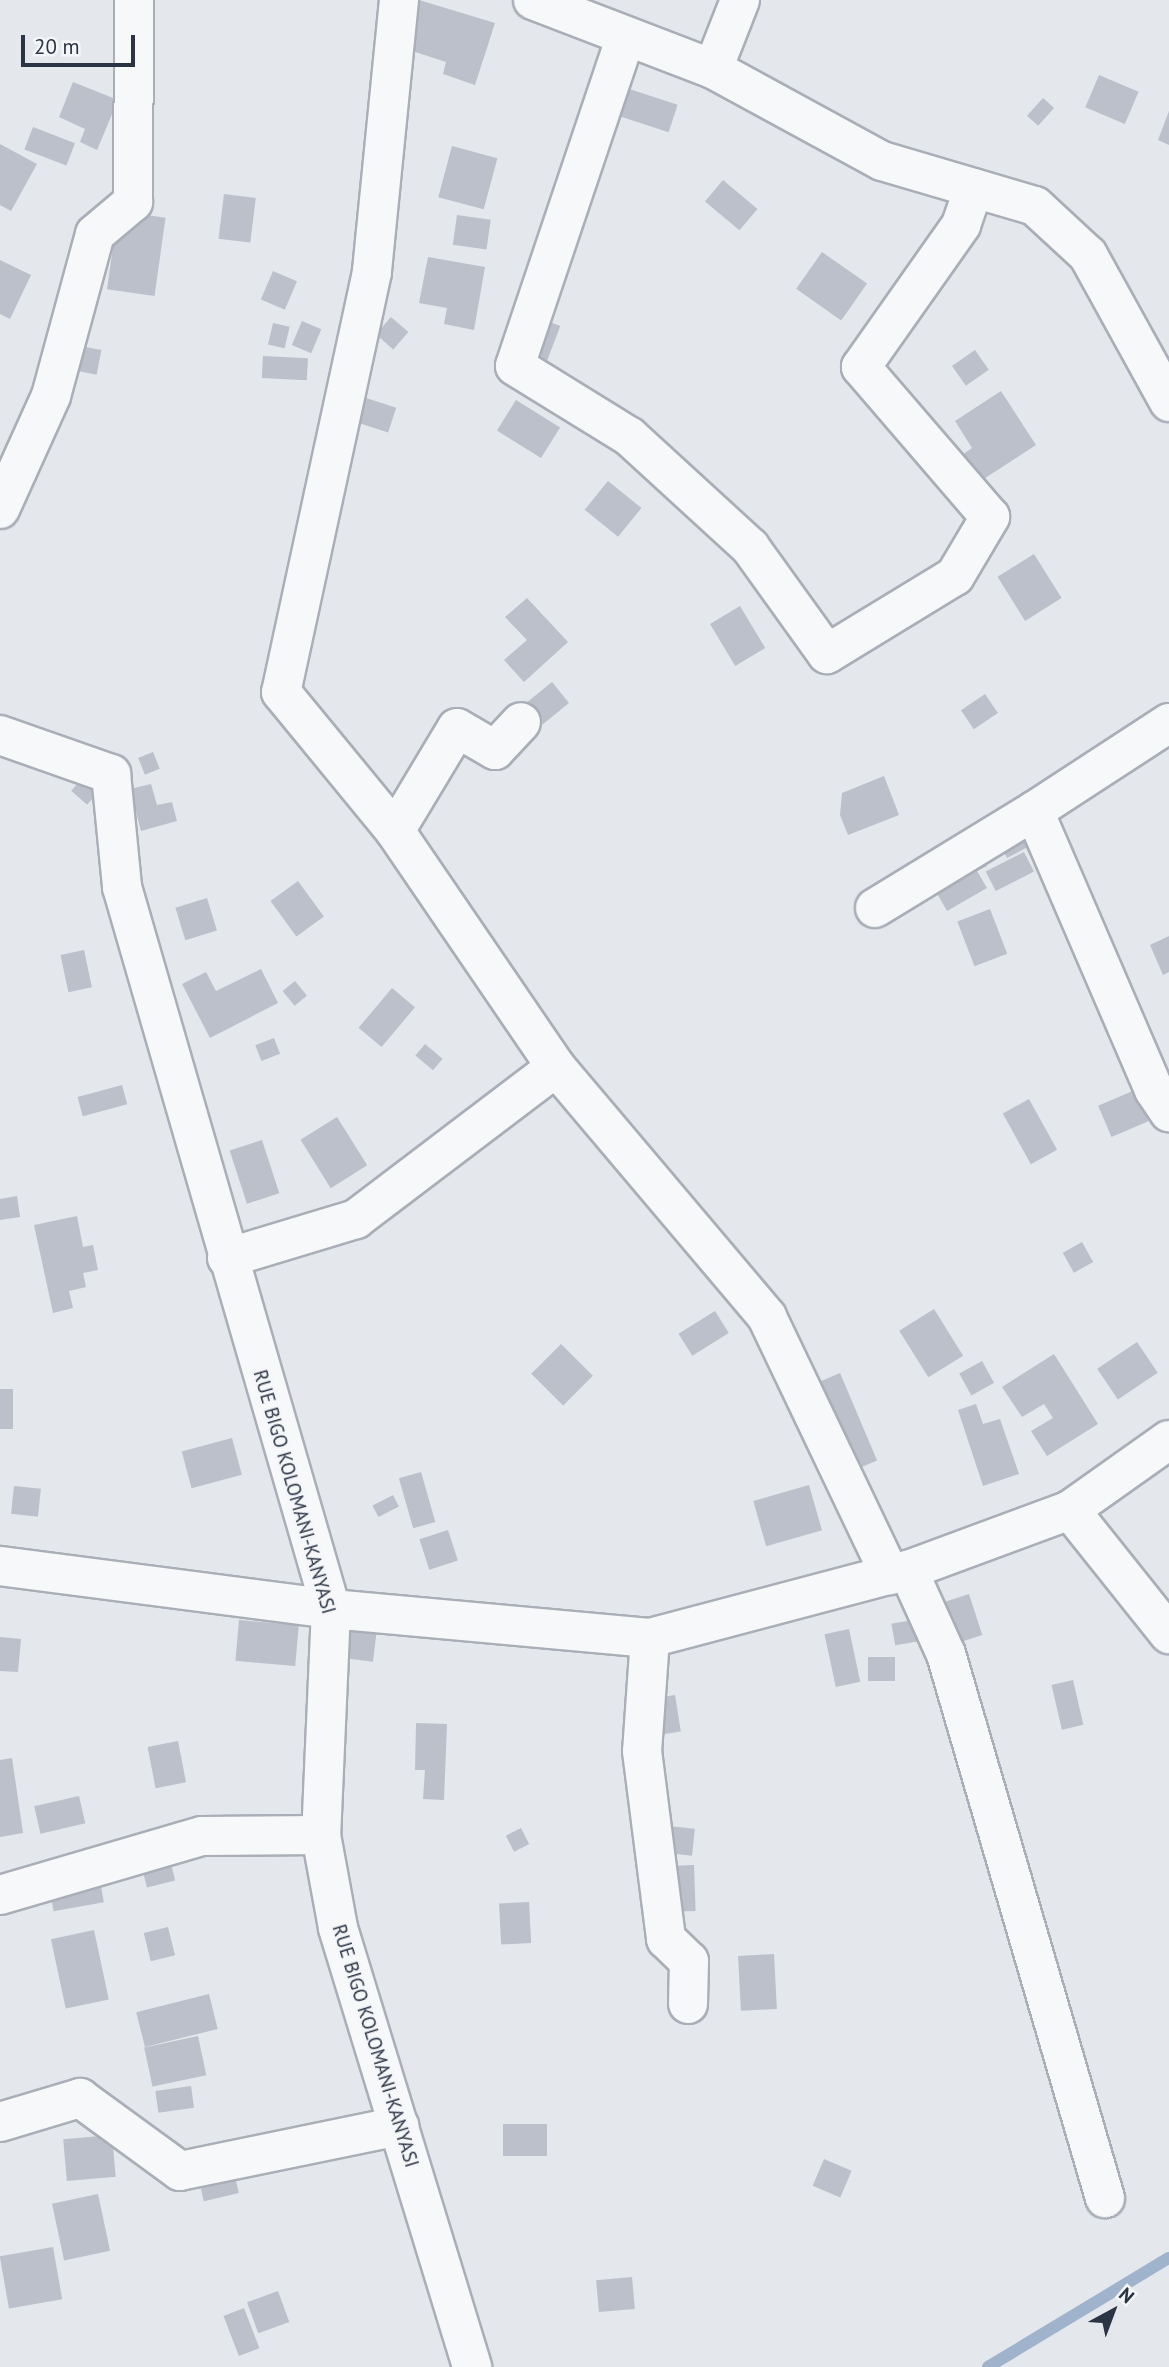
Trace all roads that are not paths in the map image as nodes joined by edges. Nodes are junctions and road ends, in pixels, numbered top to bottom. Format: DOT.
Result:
graph roads {
  1 [pos="134,0"];
  2 [pos="398,0"];
  3 [pos="533,0"];
  4 [pos="740,0"];
  5 [pos="626,36"];
  6 [pos="713,69"];
  7 [pos="974,188"];
  8 [pos="1169,402"];
  9 [pos="0,509"];
  10 [pos="521,722"];
  11 [pos="1169,723"];
  12 [pos="0,735"];
  13 [pos="1034,811"];
  14 [pos="395,831"];
  15 [pos="875,908"];
  16 [pos="556,1067"];
  17 [pos="1169,1112"];
  18 [pos="227,1258"];
  19 [pos="1169,1440"];
  20 [pos="1070,1510"];
  21 [pos="0,1566"];
  22 [pos="899,1573"];
  23 [pos="331,1609"];
  24 [pos="1169,1634"];
  25 [pos="650,1638"];
  26 [pos="321,1835"];
  27 [pos="0,1895"];
  28 [pos="688,2004"];
  29 [pos="0,2122"];
  30 [pos="399,2126"];
  31 [pos="1105,2198"];
  32 [pos="472,2367"];
  1 -- 9 [label="street"];
  2 -- 14 [label="street"];
  3 -- 5 [label="street"];
  4 -- 6 [label="street"];
  5 -- 6 [label="street"];
  5 -- 7 [label="street"];
  6 -- 7 [label="street"];
  7 -- 8 [label="street"];
  10 -- 14 [label="street"];
  11 -- 13 [label="street"];
  12 -- 18 [label="street, RUE BIGO KOLOMANI-KANYASI"];
  13 -- 15 [label="street"];
  13 -- 17 [label="street"];
  14 -- 16 [label="street"];
  16 -- 18 [label="street"];
  16 -- 22 [label="street"];
  18 -- 23 [label="street, RUE BIGO KOLOMANI-KANYASI"];
  19 -- 20 [label="street"];
  20 -- 22 [label="street"];
  20 -- 24 [label="street"];
  21 -- 23 [label="street"];
  22 -- 25 [label="street"];
  22 -- 31 [label="street"];
  23 -- 25 [label="street"];
  23 -- 26 [label="street, RUE BIGO KOLOMANI-KANYASI"];
  25 -- 28 [label="street"];
  26 -- 27 [label="street"];
  26 -- 30 [label="street, RUE BIGO KOLOMANI-KANYASI"];
  29 -- 30 [label="street"];
  30 -- 32 [label="street, RUE BIGO KOLOMANI-KANYASI"];
}
